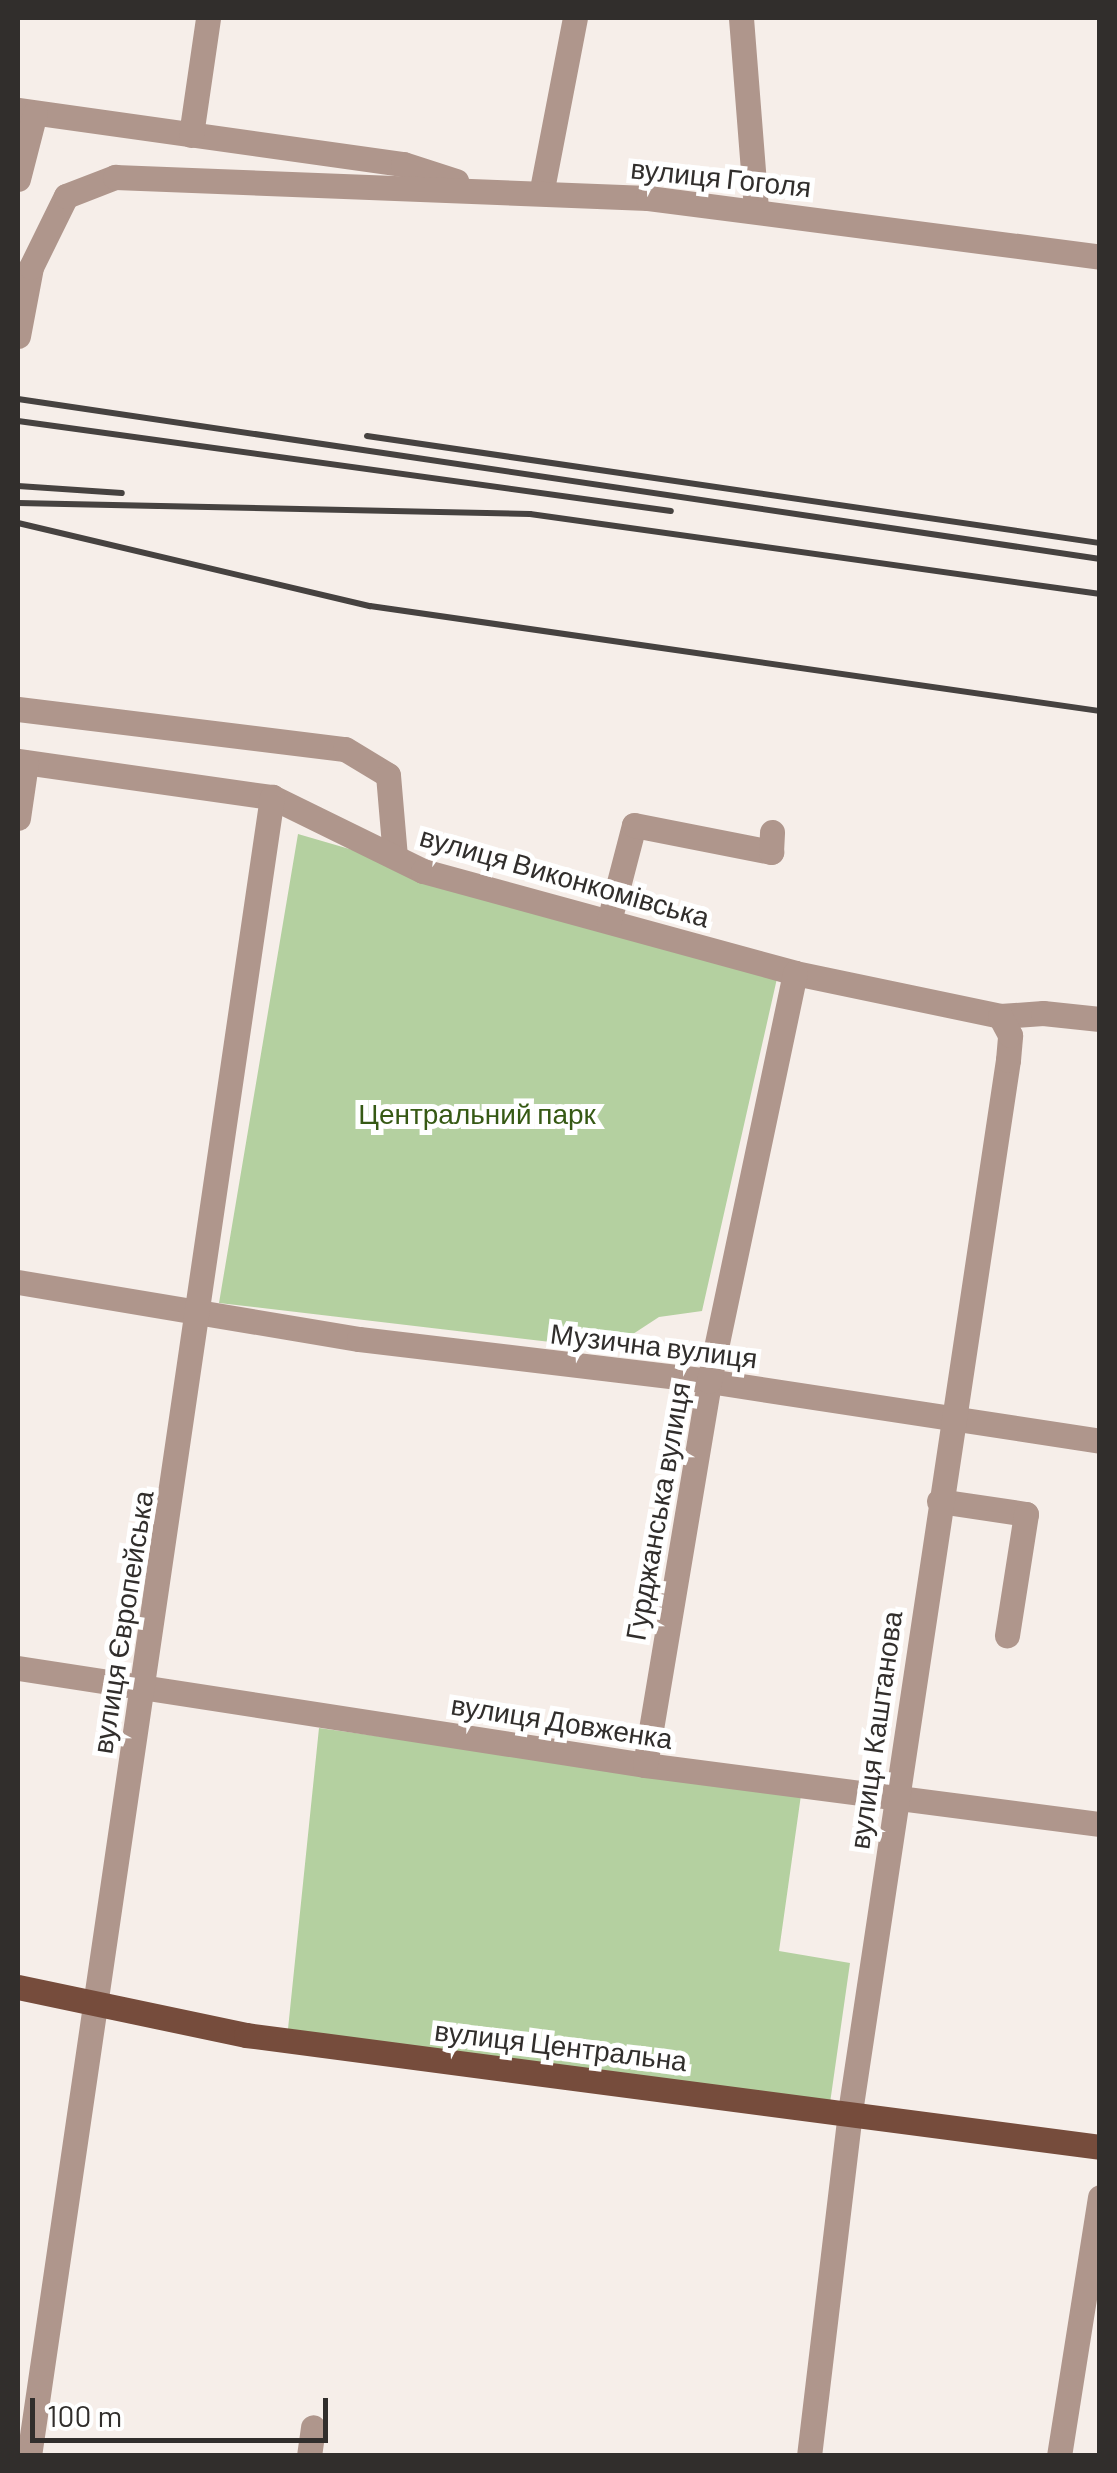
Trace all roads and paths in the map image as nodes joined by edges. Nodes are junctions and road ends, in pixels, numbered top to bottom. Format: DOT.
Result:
graph roads {
  1 [pos="208,18"];
  2 [pos="575,18"];
  3 [pos="741,18"];
  4 [pos="26,112"];
  5 [pos="191,134"];
  6 [pos="18,179"];
  7 [pos="475,186"];
  8 [pos="542,190"];
  9 [pos="756,209"];
  10 [pos="1100,258"];
  11 [pos="19,328"];
  12 [pos="18,709"];
  13 [pos="22,762"];
  14 [pos="272,797"];
  15 [pos="18,818"];
  16 [pos="772,832"];
  17 [pos="395,857"];
  18 [pos="608,921"];
  19 [pos="796,973"];
  20 [pos="993,1014"];
  21 [pos="1100,1019"];
  22 [pos="18,1282"];
  23 [pos="200,1314"];
  24 [pos="710,1381"];
  25 [pos="951,1418"];
  26 [pos="1100,1441"];
  27 [pos="939,1501"];
  28 [pos="1008,1636"];
  29 [pos="18,1668"];
  30 [pos="142,1686"];
  31 [pos="645,1765"];
  32 [pos="896,1798"];
  33 [pos="1100,1824"];
  34 [pos="18,1987"];
  35 [pos="95,1999"];
  36 [pos="850,2112"];
  37 [pos="1100,2147"];
  38 [pos="1100,2197"];
  39 [pos="30,2370"];
  40 [pos="314,2427"];
  41 [pos="29,2456"];
  42 [pos="309,2456"];
  43 [pos="809,2456"];
  44 [pos="1059,2456"];
  1 -- 5 [label="street"];
  2 -- 8 [label="street"];
  3 -- 9 [label="street"];
  4 -- 5 [label="street"];
  4 -- 6 [label="street"];
  5 -- 7 [label="street"];
  7 -- 8 [label="street, вулиця Гоголя"];
  7 -- 11 [label="street, вулиця Гоголя"];
  8 -- 9 [label="street, вулиця Гоголя"];
  9 -- 10 [label="street, вулиця Гоголя"];
  12 -- 17 [label="street"];
  13 -- 14 [label="street, вулиця Виконкомівська"];
  13 -- 15 [label="street"];
  14 -- 17 [label="street, вулиця Виконкомівська"];
  14 -- 23 [label="street, вулиця Європейська"];
  16 -- 18 [label="street"];
  17 -- 18 [label="street, вулиця Виконкомівська"];
  18 -- 19 [label="street, вулиця Виконкомівська"];
  19 -- 20 [label="street, вулиця Виконкомівська"];
  19 -- 24 [label="street, Гурджанська вулиця"];
  20 -- 21 [label="street, вулиця Виконкомівська"];
  20 -- 25 [label="street, вулиця Каштанова"];
  22 -- 23 [label="street, Музична вулиця"];
  23 -- 24 [label="street, Музична вулиця"];
  23 -- 30 [label="street, вулиця Європейська"];
  24 -- 25 [label="street, Музична вулиця"];
  24 -- 31 [label="street, Гурджанська вулиця"];
  25 -- 26 [label="street, Музична вулиця"];
  25 -- 27 [label="street, вулиця Каштанова"];
  27 -- 28 [label="street"];
  27 -- 32 [label="street, вулиця Каштанова"];
  29 -- 30 [label="street, вулиця Довженка"];
  30 -- 31 [label="street, вулиця Довженка"];
  30 -- 35 [label="street, вулиця Європейська"];
  31 -- 32 [label="street, вулиця Довженка"];
  32 -- 33 [label="street, вулиця Довженка"];
  32 -- 36 [label="street, вулиця Каштанова"];
  34 -- 35 [label="main road, вулиця Центральна"];
  35 -- 36 [label="main road, вулиця Центральна"];
  35 -- 39 [label="street, вулиця Європейська"];
  36 -- 37 [label="main road, вулиця Центральна"];
  36 -- 43 [label="street, вулиця Каштанова"];
  38 -- 44 [label="street"];
  39 -- 41 [label="street, вулиця Європейська"];
  40 -- 42 [label="street"];
}
